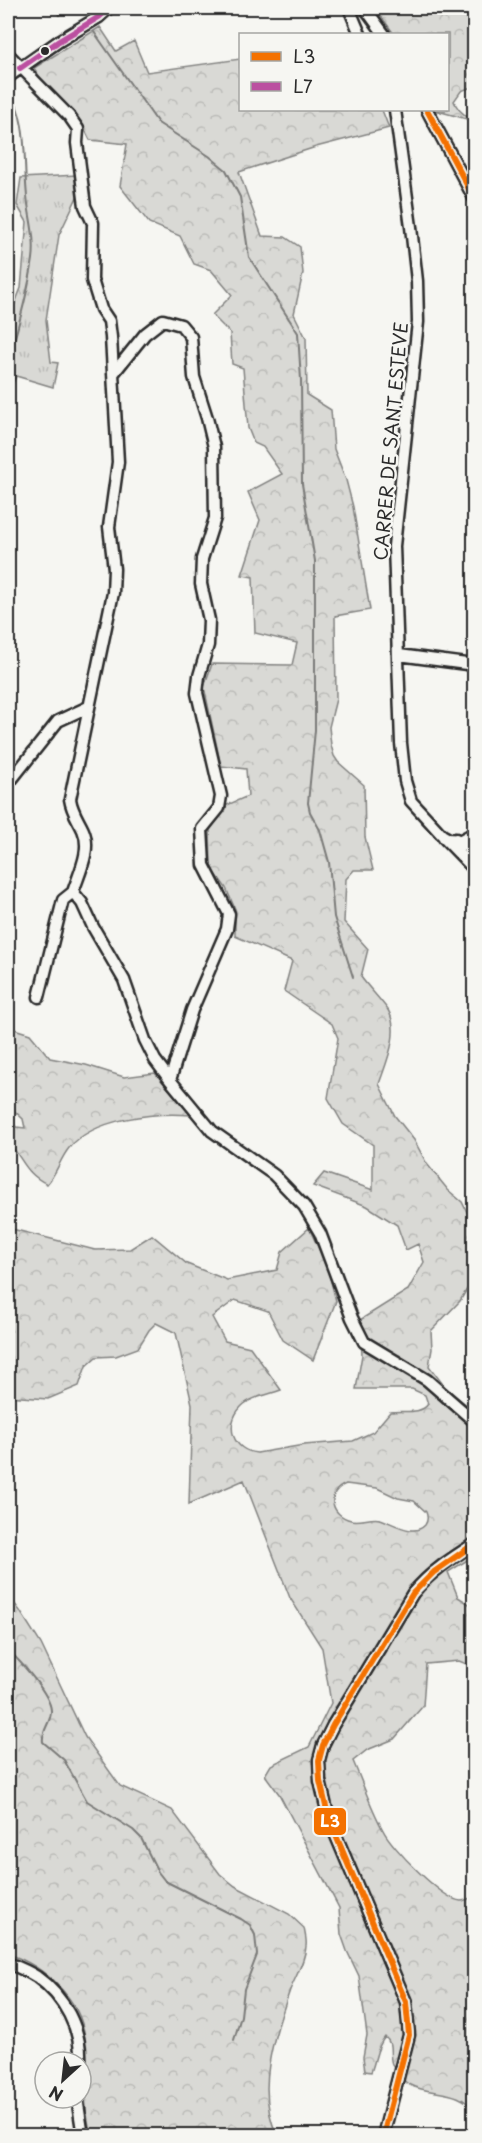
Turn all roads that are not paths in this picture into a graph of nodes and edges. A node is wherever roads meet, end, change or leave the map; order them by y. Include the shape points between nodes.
1 (108, 8) edge
2 (349, 8) edge
3 (365, 8) edge
4 (360, 33) edge
5 (383, 33) edge
6 (8, 54) edge
7 (20, 68) junction
8 (8, 77) edge
9 (395, 111) edge
10 (428, 111) edge
11 (474, 198) edge
12 (113, 374) junction
13 (399, 655) junction
14 (474, 665) edge
15 (88, 707) junction
16 (8, 785) edge
17 (474, 833) edge
18 (442, 835) junction
19 (456, 839) junction
20 (474, 852) edge
21 (462, 856) junction
22 (474, 862) edge
23 (474, 869) edge
24 (73, 892) junction
25 (39, 997) dead end
26 (170, 1080) junction
27 (474, 1421) edge
28 (474, 1544) edge
29 (8, 1964) edge
30 (79, 2050) edge
31 (79, 2110) edge
32 (83, 2136) edge
33 (383, 2136) edge

1 - 7 street
2 - 4 street
3 - 5 street
6 - 7 street
7 - 8 street
7 - 12 street via 78,129 85,206 93,223 92,280 109,321
9 - 13 street, CARRER DE SANT ESTEVE via 417,281 418,322 394,546
10 - 11 street
12 - 15 street via 117,462 109,526 113,593
12 - 26 street via 157,323 163,320 181,325 191,337 194,377 214,447 215,518 202,559 201,584 209,620 208,645 197,693 221,796 219,808 202,829 204,865 229,914 227,929 192,1010
13 - 14 street
13 - 18 street, CARRER DE SANT ESTEVE via 405,781 411,801
15 - 16 street via 58,721
15 - 24 street via 70,799 87,850
17 - 19 street
18 - 19 street
18 - 21 street, CARRER DE SANT ESTEVE
19 - 20 street
21 - 22 street, CARRER DE SANT ESTEVE
21 - 23 street, CARRER DE SANT ESTEVE
24 - 25 street via 63,900
24 - 26 street via 124,980 145,1040
26 - 27 street via 212,1131 274,1174 304,1206 320,1233 351,1318 364,1342 427,1380
28 - 33 street via 449,1560 413,1593 333,1725 319,1760 329,1819 406,2002 409,2035
29 - 30 street via 38,1978 59,2000 77,2030
31 - 32 street

